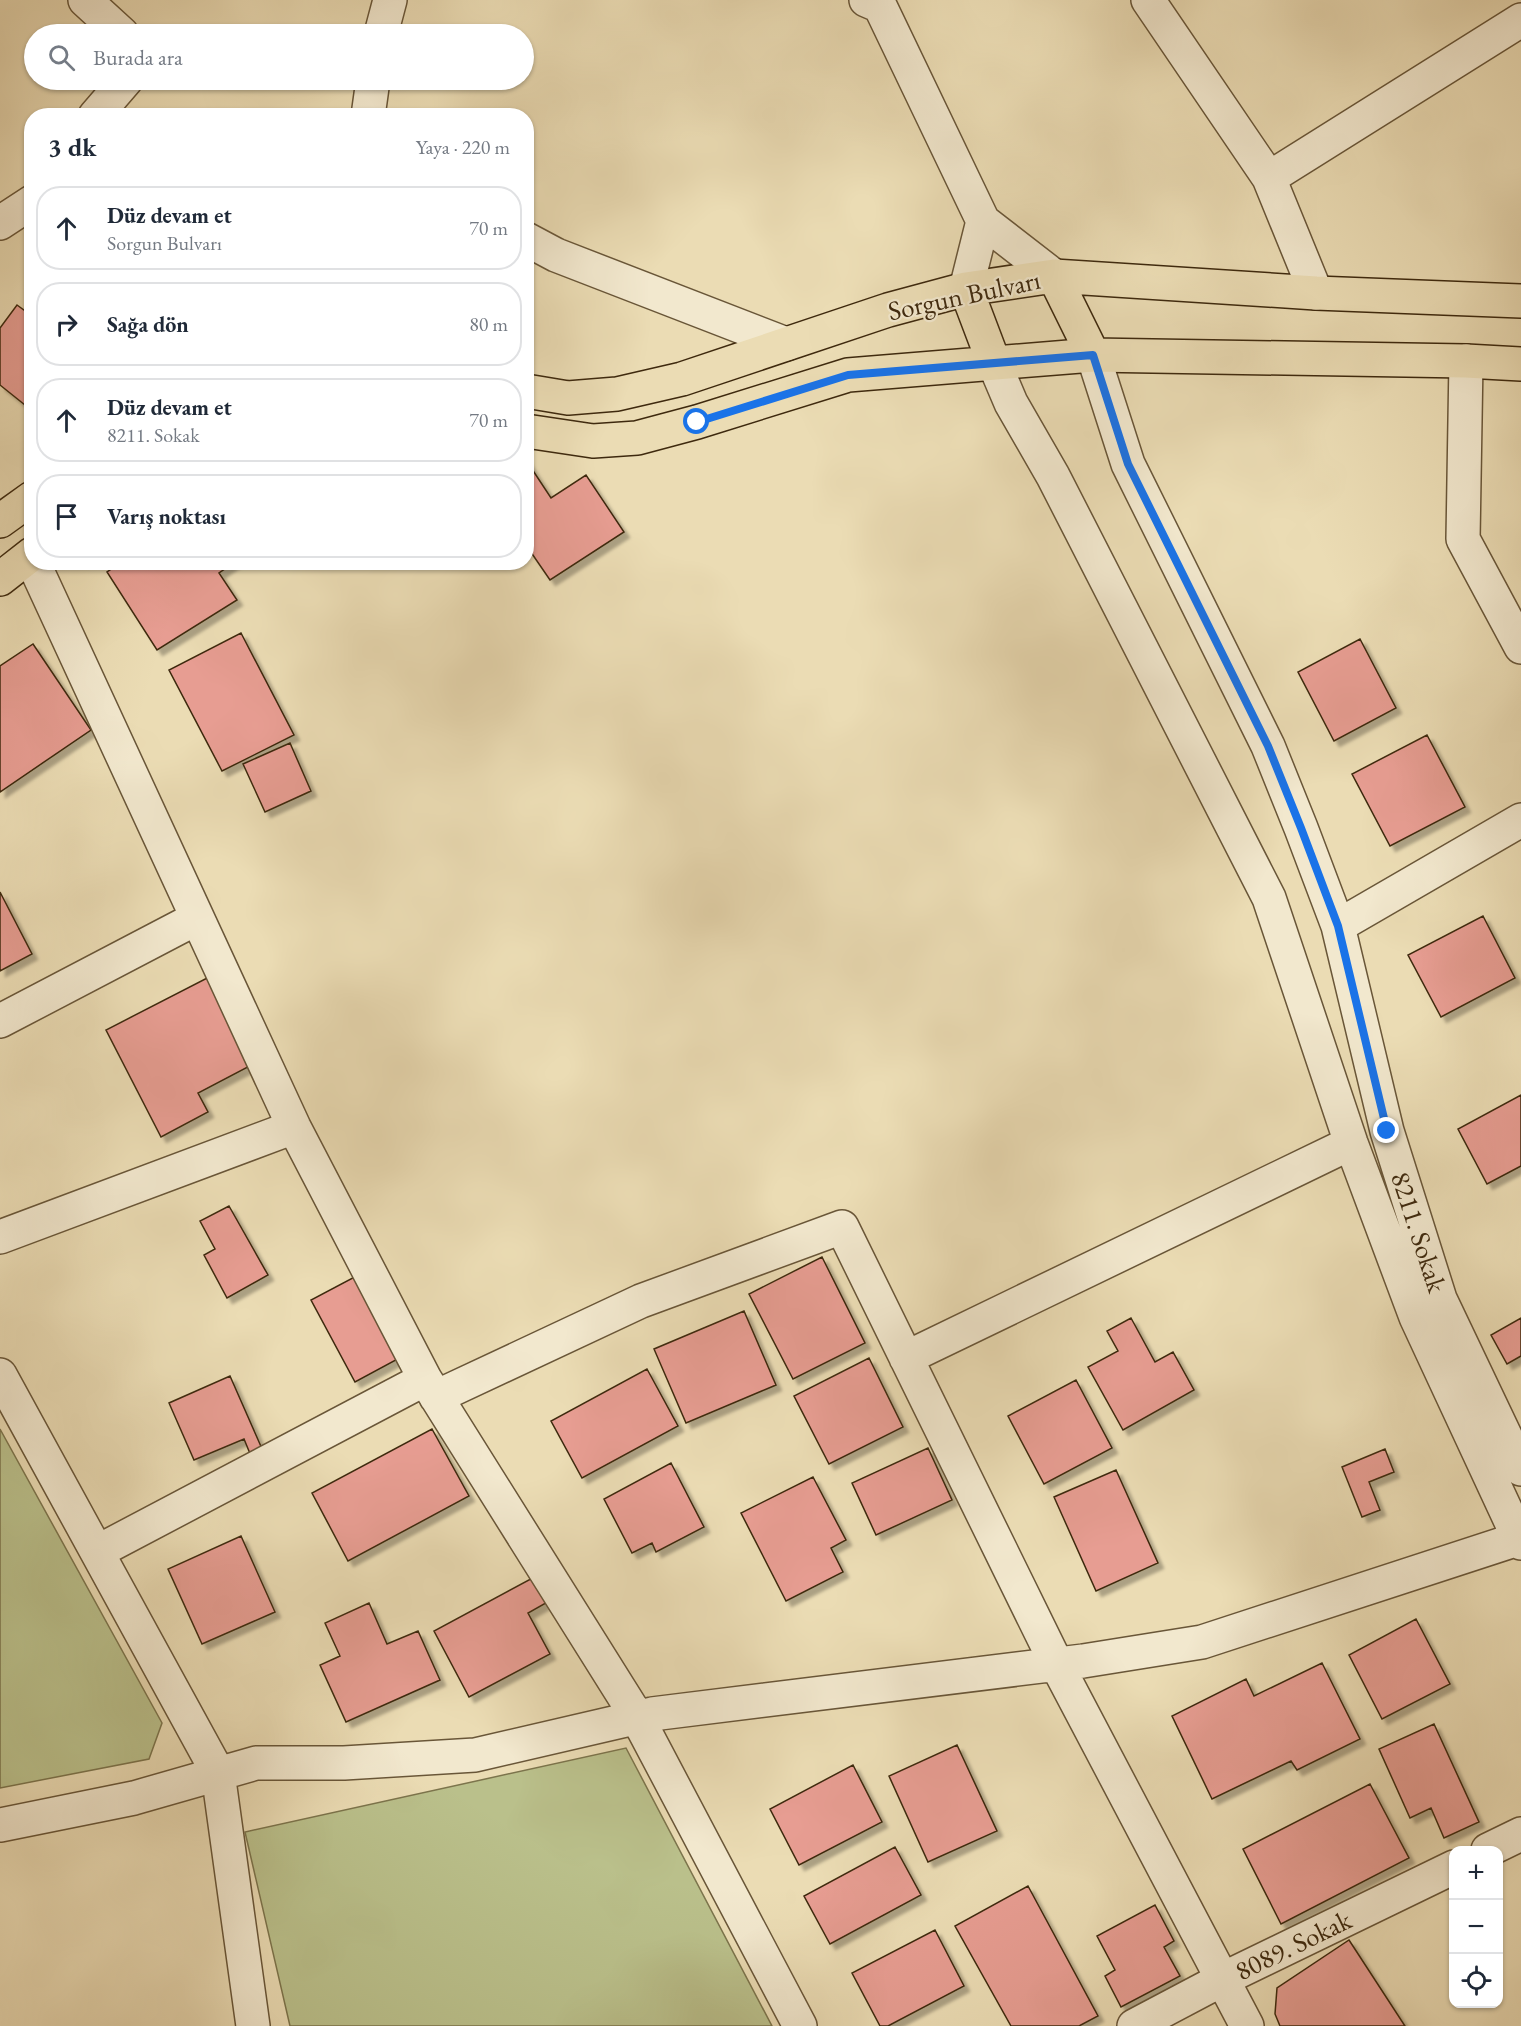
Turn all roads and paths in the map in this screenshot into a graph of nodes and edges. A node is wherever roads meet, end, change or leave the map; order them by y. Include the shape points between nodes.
1 (85, 0) edge
2 (390, 0) edge
3 (1148, 0) edge
4 (878, 2) edge
5 (1521, 20) edge
6 (111, 24) edge
7 (384, 24) edge
8 (117, 90) edge
9 (372, 90) edge
10 (102, 108) edge
11 (369, 108) edge
12 (1269, 178) junction
13 (24, 207) edge
14 (983, 221) junction
15 (0, 223) edge
16 (534, 243) edge
17 (1054, 276) junction
18 (966, 289) junction
19 (1316, 293) junction
20 (1521, 301) edge
21 (786, 344) junction
22 (1093, 355) junction
23 (1466, 361) junction
24 (994, 363) junction
25 (1521, 364) edge
26 (534, 392) edge
27 (534, 432) edge
28 (24, 504) edge
29 (0, 521) edge
30 (24, 563) edge
31 (37, 570) edge
32 (0, 579) edge
33 (1521, 647) edge
34 (1521, 820) edge
35 (197, 918) junction
36 (1338, 926) junction
37 (0, 1021) edge
38 (294, 1127) junction
39 (1352, 1143) junction
40 (0, 1237) edge
41 (906, 1358) junction
42 (0, 1376) edge
43 (430, 1388) junction
44 (1521, 1469) edge
45 (1520, 1540) edge
46 (97, 1552) junction
47 (1057, 1665) junction
48 (637, 1718) junction
49 (218, 1773) junction
50 (0, 1826) edge
51 (1521, 1834) edge
52 (1498, 1846) edge
53 (1449, 1869) edge
54 (1223, 1979) junction
55 (254, 2026) edge
56 (800, 2026) edge
57 (1134, 2026) edge
58 (1247, 2026) edge

1 - 6 street
2 - 7 street
3 - 12 street
4 - 14 street
5 - 12 street
8 - 10 street
9 - 11 street
12 - 19 street
13 - 15 street
14 - 17 street
14 - 18 street
16 - 21 street
17 - 18 main road, Sorgun Bulvarı
17 - 19 main road, Sorgun Bulvarı
17 - 22 main road
18 - 21 main road, Sorgun Bulvarı
18 - 24 main road
19 - 20 main road, Sorgun Bulvarı
21 - 26 main road, Sorgun Bulvarı via 682,379 617,394 568,398
22 - 23 main road
22 - 24 main road
22 - 36 street, 8211. Sokak via 1128,464 1268,746
23 - 25 main road
23 - 33 street via 1463,539
24 - 27 main road via 848,375 637,438 593,441
24 - 39 street via 1011,403 1053,476 1269,898
28 - 29 main road
30 - 32 main road
31 - 35 street
34 - 36 street
35 - 37 street
35 - 38 street
36 - 44 street, 8211. Sokak via 1387,1131 1440,1299
38 - 40 street
38 - 43 street
39 - 41 street
39 - 45 street via 1416,1317
41 - 43 street via 842,1227 641,1301
41 - 47 street
42 - 46 street
43 - 46 street
43 - 48 street
45 - 47 street via 1202,1642
46 - 49 street
47 - 48 street
47 - 54 street
48 - 49 street via 475,1755 344,1764 256,1762
48 - 56 street
49 - 50 street via 134,1798
49 - 55 street
51 - 52 street
53 - 54 street, 8089. Sokak
54 - 57 street, 8089. Sokak
54 - 58 street

